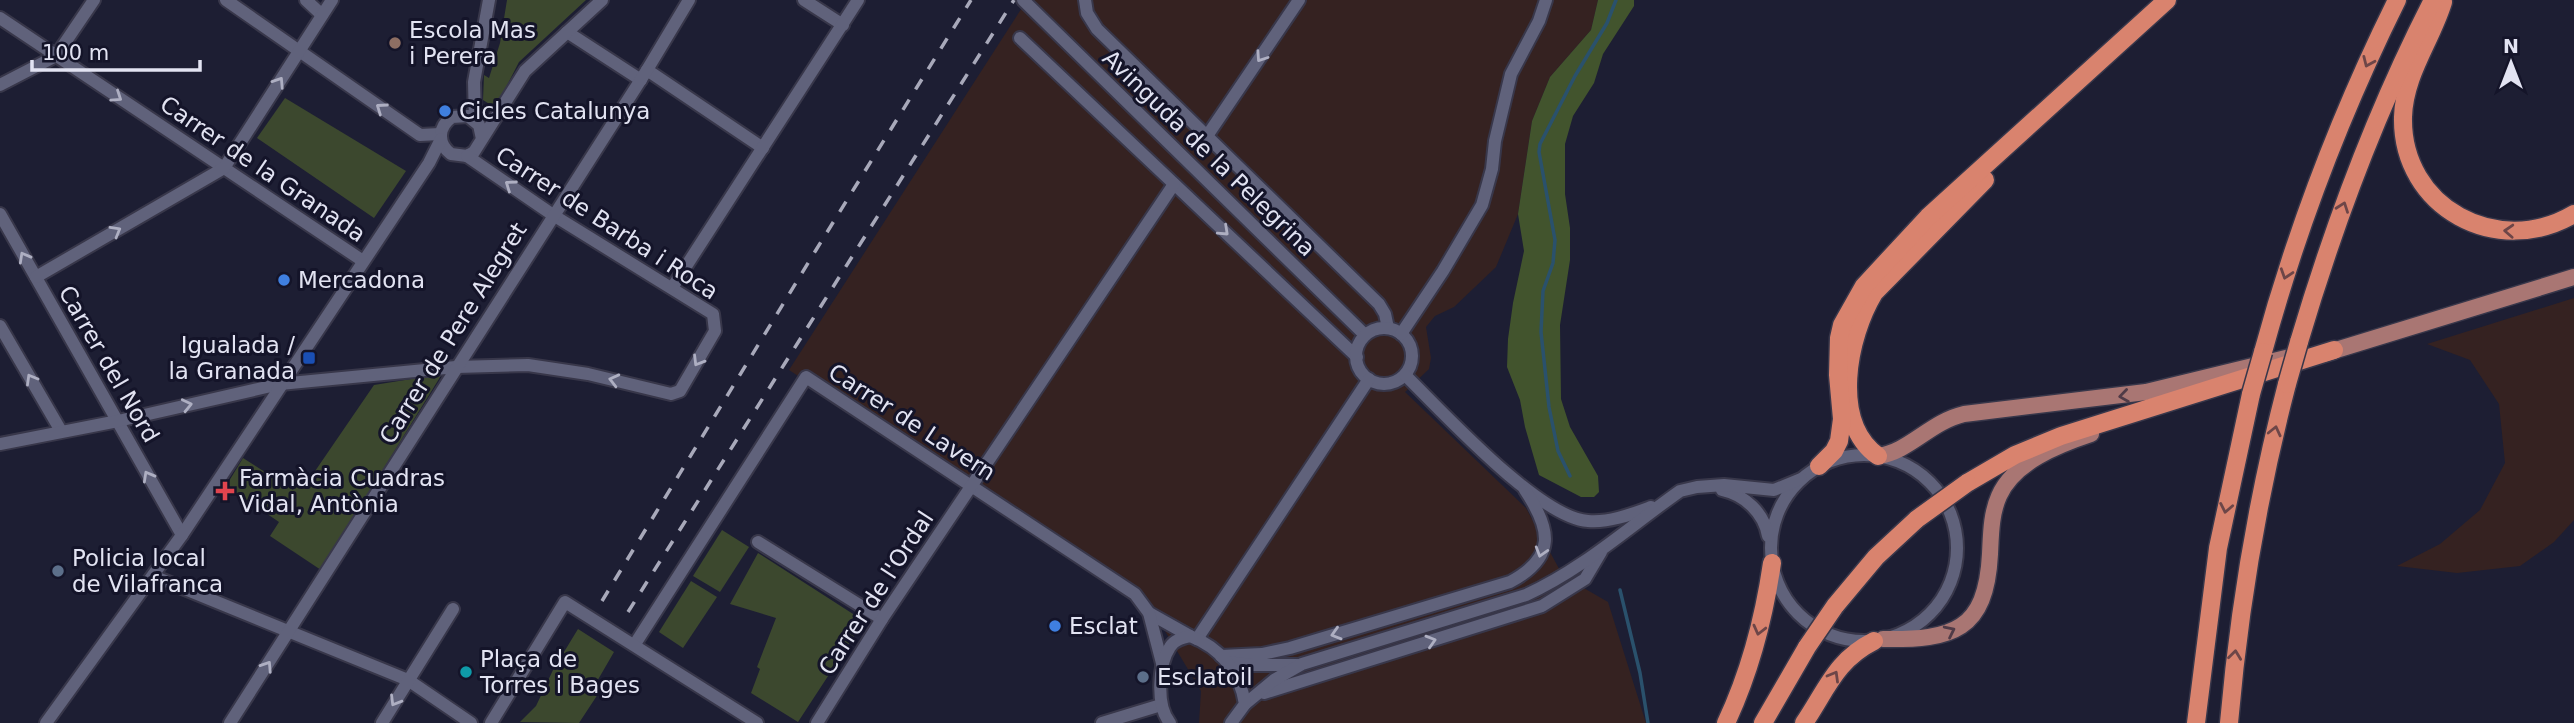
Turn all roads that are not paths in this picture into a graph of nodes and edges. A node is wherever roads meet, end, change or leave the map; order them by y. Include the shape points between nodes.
1 (94, 0) edge
2 (226, 0) edge
3 (306, 0) edge
4 (332, 0) edge
5 (489, 0) edge
6 (602, 0) edge
7 (689, 0) edge
8 (804, 0) edge
9 (858, 0) edge
10 (1023, 0) edge
11 (1299, 0) edge
12 (1546, 0) edge
13 (2167, 0) edge
14 (2181, 0) edge
15 (2397, 0) edge
16 (2433, 0) edge
17 (2443, 0) edge
18 (1086, 7) edge
19 (322, 15) junction
20 (0, 18) edge
21 (843, 25) junction
22 (567, 32) junction
23 (1020, 38) dead end
24 (300, 50) junction
25 (56, 56) junction
26 (644, 75) junction
27 (474, 82) junction
28 (0, 85) edge
29 (498, 113) junction
30 (459, 115) junction
31 (476, 121) junction
32 (1207, 136) junction
33 (441, 137) junction
34 (482, 139) junction
35 (763, 148) junction
36 (448, 152) junction
37 (467, 156) junction
38 (429, 163) junction
39 (224, 168) junction
40 (1174, 184) junction
41 (0, 214) edge
42 (2574, 214) edge
43 (553, 215) junction
44 (363, 261) junction
45 (36, 277) junction
46 (2574, 277) edge
47 (672, 288) junction
48 (0, 326) edge
49 (1388, 328) junction
50 (1401, 334) junction
51 (1365, 335) junction
52 (2334, 350) junction
53 (1357, 357) junction
54 (456, 368) junction
55 (1405, 375) junction
56 (1369, 379) junction
57 (281, 384) junction
58 (118, 421) junction
59 (61, 431) junction
60 (0, 444) edge
61 (1878, 456) junction
62 (1819, 466) junction
63 (1801, 479) junction
64 (1708, 486) junction
65 (971, 487) junction
66 (1525, 490) junction
67 (1662, 504) junction
68 (182, 535) junction
69 (758, 542) dead end
70 (1603, 549) junction
71 (1771, 557) junction
72 (153, 576) junction
73 (453, 609) dead end
74 (1149, 613) junction
75 (882, 619) junction
76 (289, 631) junction
77 (1193, 638) junction
78 (1879, 640) junction
79 (635, 644) junction
80 (1224, 659) junction
81 (1303, 664) junction
82 (1163, 667) junction
83 (408, 680) junction
84 (1247, 702) junction
85 (1161, 705) junction
86 (46, 723) edge
87 (230, 723) edge
88 (382, 723) edge
89 (471, 723) edge
90 (491, 723) edge
91 (758, 723) edge
92 (817, 723) edge
93 (1102, 723) edge
94 (1170, 723) edge
95 (1231, 723) edge
96 (1726, 723) edge
97 (1763, 723) edge
98 (1804, 723) edge
99 (2196, 723) edge
100 (2229, 723) edge

1 - 25 street
2 - 24 street
3 - 19 street
4 - 19 street
5 - 27 street
6 - 22 street
7 - 26 street, Carrer de Pere Alegret
8 - 21 street
9 - 21 street
10 - 51 street, Avinguda de la Pelegrina
11 -> 32 street
12 - 50 street via 1511,74 1482,205
13 - 62 highway via 1927,217 1864,286 1839,338 1839,441
14 - 61 highway via 2039,127 1874,293 1855,333 1849,386 1856,430
15 -> 99 highway, bridge via 2318,182 2263,352 2218,548
100 -> 16 highway, bridge via 2249,561 2287,384 2350,186
42 -> 17 highway via 2540,229 2490,229 2458,216 2420,179 2406,147 2405,99
18 - 32 street, Avinguda de la Pelegrina via 1097,29
19 - 24 street
20 - 25 street, Carrer de la Granada
21 - 35 street
22 - 26 street
22 - 29 street via 525,71
23 - 40 street, Avinguda de la Pelegrina
33 -> 24 street via 419,135
39 -> 24 street
25 - 28 street
25 -> 39 street, Carrer de la Granada
26 - 35 street
26 - 43 street, Carrer de Pere Alegret
27 - 30 street
27 - 31 street
29 - 31 street
29 - 34 street
30 - 31 street
30 - 33 street via 446,121
31 - 34 street
32 - 49 street, Avinguda de la Pelegrina via 1379,304
33 - 36 street
33 - 38 street
34 - 37 street
35 - 47 street
36 - 37 street
36 - 38 street
43 -> 37 street, Carrer de Barba i Roca
38 - 44 street
39 - 44 street, Carrer de la Granada
45 -> 39 street
40 -> 53 street, Avinguda de la Pelegrina
40 - 65 street, Carrer de l'Ordal
45 -> 41 street, Carrer del Nord
43 - 47 street, Carrer de Barba i Roca
43 - 54 street, Carrer de Pere Alegret
44 - 57 street
45 - 58 street, Carrer del Nord
46 - 52 main road
47 -> 54 street, Carrer de Barba i Roca via 713,314 715,331 680,391 671,394 528,365
59 -> 48 street
49 - 50 street
49 - 51 street
50 - 55 street via 1412,354
51 - 53 street
52 -> 61 main road via 2272,360 2146,392 1964,414
78 -> 52 main road via 1941,636 1975,612 1986,587 1998,497 2015,473 2034,460 2084,436 2272,377
52 - 97 highway, bridge via 2061,436 2015,455 1967,483 1917,519 1876,557 1807,647
53 - 56 street
54 - 57 street
54 - 76 street, Carrer de Pere Alegret
55 - 56 street via 1384,384
55 - 66 street
56 - 77 street
58 -> 57 street
57 - 68 street
58 - 59 street
68 -> 58 street, Carrer del Nord
59 - 60 street
61 - 62 street via 1850,456
61 - 78 street via 1908,466 1938,491 1949,508 1958,546 1953,575 1940,602 1911,629
62 - 63 street
63 - 64 street via 1774,490
63 - 71 street via 1786,496 1772,526
64 - 67 street via 1680,491
64 - 71 street via 1728,491 1758,512 1767,528
65 - 74 street, Carrer de Lavern via 1135,594
65 - 75 street, Carrer de l'Ordal
65 - 79 street, Carrer de Lavern via 806,377
66 - 67 street via 1557,511 1587,522
66 -> 80 street via 1541,515 1545,534 1538,563 1518,578 1290,648
67 - 70 street
68 - 72 street
69 - 75 street
70 - 81 street via 1526,595
84 -> 70 street via 1287,685 1542,606 1585,579
71 - 78 street via 1780,590 1801,617 1830,635
71 -> 96 highway via 1757,640
72 - 76 street
72 - 86 street
73 - 83 street
74 - 77 street, Carrer de Lavern
74 - 82 street, Carrer de Lavern
75 - 92 street, Carrer de l'Ordal
76 - 83 street
87 -> 76 street, Carrer de Pere Alegret
77 - 80 street, Carrer de Lavern
77 - 82 street via 1178,639
98 -> 78 highway via 1840,665 1857,649
79 - 90 street via 565,602
79 - 91 street
80 - 81 street via 1251,665
80 - 84 street via 1242,685
81 - 84 street
82 - 85 street
83 -> 88 street
83 - 89 street
84 - 95 street
85 - 93 street
85 - 94 street

